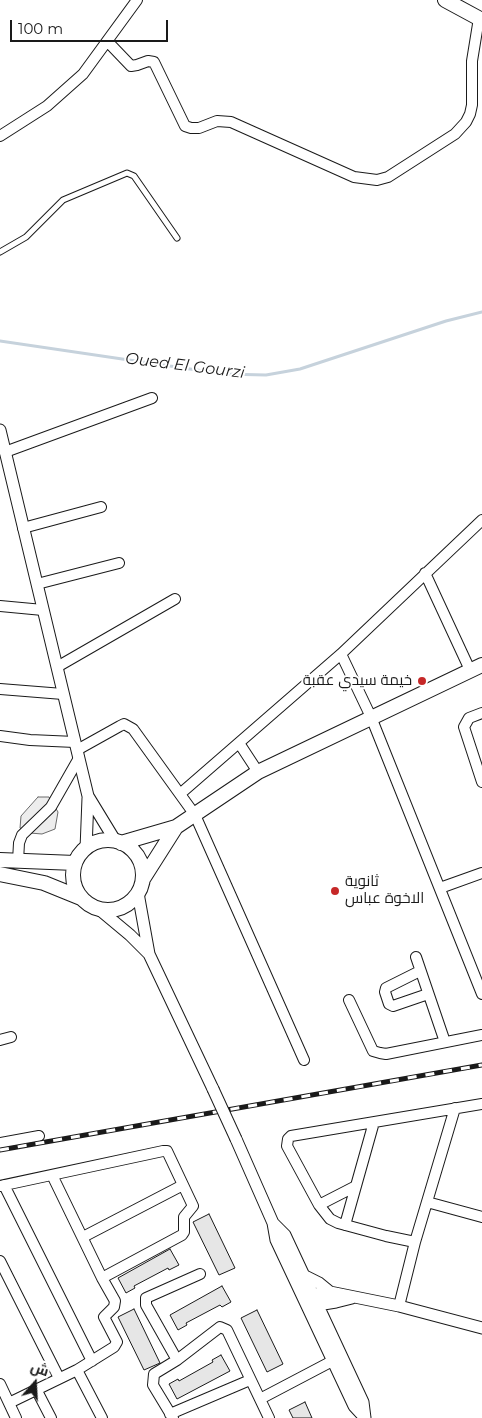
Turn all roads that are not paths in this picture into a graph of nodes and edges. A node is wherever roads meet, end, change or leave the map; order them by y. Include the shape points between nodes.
1 (136, 0) edge
2 (445, 0) edge
3 (481, 19) edge
4 (108, 41) junction
5 (0, 136) edge
6 (176, 238) dead end
7 (0, 252) edge
8 (152, 398) dead end
9 (0, 430) edge
10 (5, 452) junction
11 (101, 507) dead end
12 (482, 520) edge
13 (23, 528) junction
14 (119, 563) dead end
15 (425, 574) junction
16 (36, 584) junction
17 (174, 599) dead end
18 (0, 606) edge
19 (43, 610) junction
20 (341, 654) junction
21 (57, 668) junction
22 (476, 668) edge
23 (0, 689) edge
24 (63, 694) junction
25 (482, 713) edge
26 (371, 717) junction
27 (0, 736) edge
28 (239, 743) junction
29 (77, 750) junction
30 (258, 772) junction
31 (482, 782) edge
32 (180, 794) junction
33 (88, 796) junction
34 (195, 815) junction
35 (176, 828) junction
36 (118, 842) junction
37 (86, 849) junction
38 (0, 860) edge
39 (18, 861) junction
40 (76, 863) junction
41 (482, 873) edge
42 (0, 874) edge
43 (143, 879) junction
44 (440, 888) junction
45 (138, 893) junction
46 (81, 898) junction
47 (100, 910) junction
48 (149, 954) junction
49 (416, 957) dead end
50 (420, 971) junction
51 (428, 994) junction
52 (482, 994) edge
53 (350, 1000) dead end
54 (482, 1035) edge
55 (11, 1037) dead end
56 (0, 1040) edge
57 (445, 1042) junction
58 (304, 1060) dead end
59 (482, 1104) edge
60 (455, 1108) junction
61 (374, 1122) junction
62 (39, 1136) dead end
63 (0, 1143) edge
64 (52, 1175) junction
65 (2, 1185) edge
66 (183, 1185) junction
67 (356, 1186) junction
68 (427, 1202) junction
69 (319, 1205) junction
70 (482, 1217) edge
71 (273, 1223) junction
72 (345, 1225) junction
73 (83, 1237) junction
74 (415, 1242) junction
75 (0, 1262) edge
76 (200, 1274) dead end
77 (303, 1275) junction
78 (102, 1278) junction
79 (333, 1297) junction
80 (309, 1300) junction
81 (398, 1306) junction
82 (324, 1320) junction
83 (482, 1328) edge
84 (337, 1358) junction
85 (176, 1360) junction
86 (92, 1361) junction
87 (77, 1370) junction
88 (59, 1378) junction
89 (250, 1380) junction
90 (36, 1389) junction
91 (1, 1391) edge
92 (260, 1400) junction
93 (9, 1403) junction
94 (172, 1416) edge
95 (16, 1418) edge
96 (51, 1418) edge
97 (102, 1418) edge
98 (270, 1418) edge
99 (365, 1418) edge

1 - 4 street
2 - 3 main road
3 - 4 street via 472,61 472,105 466,122 455,134 377,180 354,177 231,122 217,121 199,128 185,126 154,62 131,66
4 - 5 street via 84,74 47,106
6 - 7 lane via 134,176 127,173 63,200 26,237
8 - 10 street
9 - 10 street
10 - 13 street
11 - 13 street
12 - 15 street
13 - 16 street
14 - 16 street
15 - 20 street
15 - 22 street
16 - 19 street
17 - 21 street
18 - 19 street
19 - 21 street
20 - 26 street
20 - 28 street
21 - 24 street
22 - 26 main road
23 - 24 street
24 - 29 street
25 - 31 street via 469,718 464,727
26 - 30 main road
26 - 44 street
27 - 29 street
28 - 30 street
28 - 32 street
29 - 32 street via 124,724 129,726
29 - 33 street
29 - 39 street via 51,807 22,835
30 - 34 main road
32 - 34 street
33 - 36 street
33 - 37 street
34 - 35 main road
34 - 58 street
35 - 36 main road
35 - 43 main road
36 - 37 main road via 95,843
36 - 43 main road via 129,848 140,861
37 - 40 main road
38 - 39 main road
39 - 40 main road
40 - 46 main road via 73,875
41 - 44 street
42 - 46 main road via 44,883
43 - 45 main road
44 - 52 street
45 - 47 main road via 122,907
45 - 48 street
46 - 47 main road
47 - 48 street
48 - 71 street, bridge
49 - 50 street
50 - 51 street
50 - 51 street via 386,988 389,1004 393,1006
51 - 57 street
53 - 57 street via 373,1051 386,1054
54 - 57 street
55 - 56 street
59 - 60 street
60 - 61 street
60 - 68 street
61 - 67 street
61 - 69 street via 288,1139 287,1146
62 - 63 street
64 - 65 street
64 - 66 street via 167,1151
64 - 73 street
65 - 86 street
66 - 73 street
66 - 78 street via 193,1206 184,1217 182,1235
67 - 69 street
67 - 72 street
68 - 70 street
68 - 74 street
69 - 72 street via 330,1219
71 - 77 street via 284,1236
71 - 80 street via 276,1240
72 - 74 street
73 - 78 street
74 - 81 street
75 - 88 street
76 - 85 street via 146,1298 146,1305
77 - 79 street via 319,1282
77 - 80 street
78 - 86 street via 116,1300 104,1317 117,1342
79 - 80 street
79 - 81 street via 354,1297
79 - 82 street
80 - 82 street
80 - 84 street
81 - 83 street
82 - 84 street
84 - 92 street
84 - 99 street via 365,1407
85 - 89 street via 220,1326 224,1327
85 - 94 street via 154,1374 153,1385
86 - 87 street
87 - 88 street
87 - 97 street
88 - 90 street
89 - 92 street
89 - 94 street
90 - 93 street
90 - 96 street
91 - 93 street
92 - 98 street
93 - 95 street

